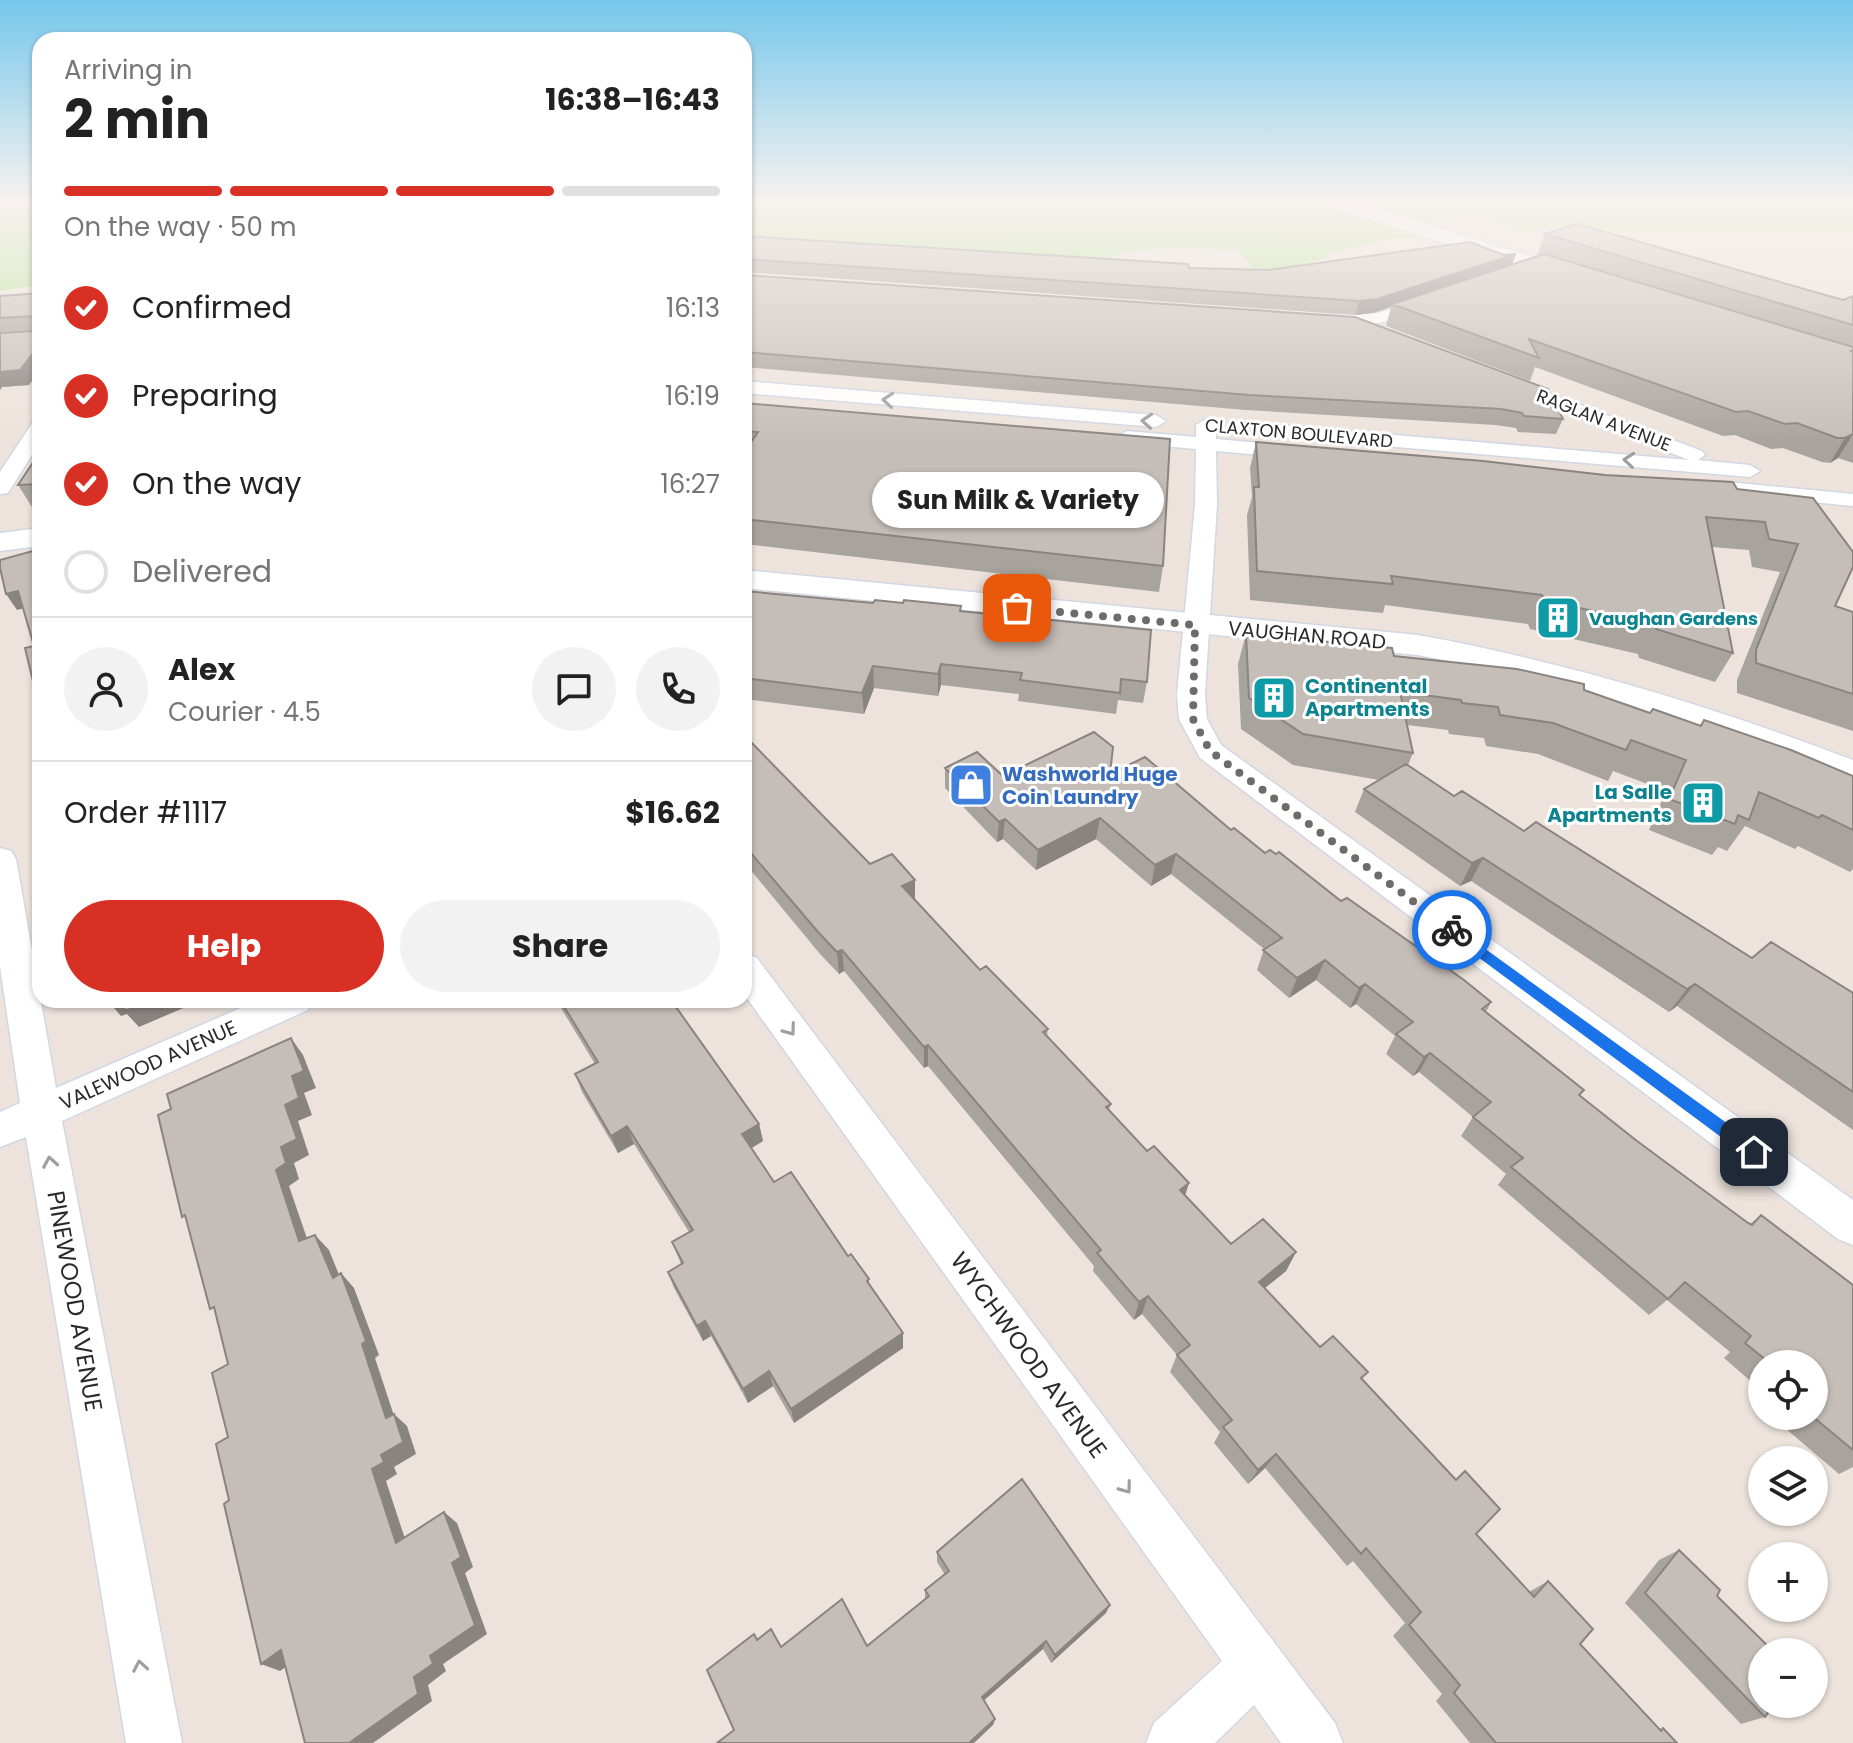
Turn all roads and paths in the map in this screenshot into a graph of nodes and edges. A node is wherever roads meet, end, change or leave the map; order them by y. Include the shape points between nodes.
1 (1580, 281) edge
2 (1597, 285) edge
3 (1438, 300) edge
4 (1303, 319) edge
5 (1355, 323) junction
6 (1388, 337) edge
7 (1492, 377) edge
8 (752, 388) edge
9 (752, 404) edge
10 (1206, 435) junction
11 (32, 438) edge
12 (1735, 470) junction
13 (1853, 479) edge
14 (0, 488) edge
15 (1803, 495) junction
16 (1853, 500) edge
17 (1853, 515) edge
18 (32, 538) edge
19 (0, 542) edge
20 (752, 580) edge
21 (1195, 625) junction
22 (1853, 773) edge
23 (0, 859) edge
24 (752, 978) edge
25 (277, 1008) edge
26 (41, 1112) junction
27 (0, 1130) edge
28 (1853, 1225) edge
29 (1257, 1665) junction
30 (154, 1743) edge
31 (1174, 1743) edge
32 (1315, 1743) edge

1 - 2 main road
3 - 5 street
4 - 5 street
5 - 6 street
7 - 12 street, RAGLAN AVENUE
10 -> 8 street, CLAXTON BOULEVARD
9 - 10 street, CLAXTON BOULEVARD
12 -> 10 street, CLAXTON BOULEVARD
10 - 15 street, CLAXTON BOULEVARD
10 - 21 street via 1206,505
11 - 14 street
12 - 13 street, CLAXTON BOULEVARD
12 - 15 street, RAGLAN AVENUE
15 - 16 street, CLAXTON BOULEVARD
15 - 17 street, RAGLAN AVENUE
18 - 19 street
20 - 21 street, VAUGHAN ROAD
21 - 22 street, VAUGHAN ROAD via 1418,645 1492,657 1599,686
21 - 28 street via 1193,719 1210,751
23 - 26 street, PINEWOOD AVENUE
24 -> 29 street, WYCHWOOD AVENUE
25 - 26 street, VALEWOOD AVENUE
26 - 27 street, VALEWOOD AVENUE
30 -> 26 street, PINEWOOD AVENUE
29 - 31 street
29 - 32 street, WYCHWOOD AVENUE

